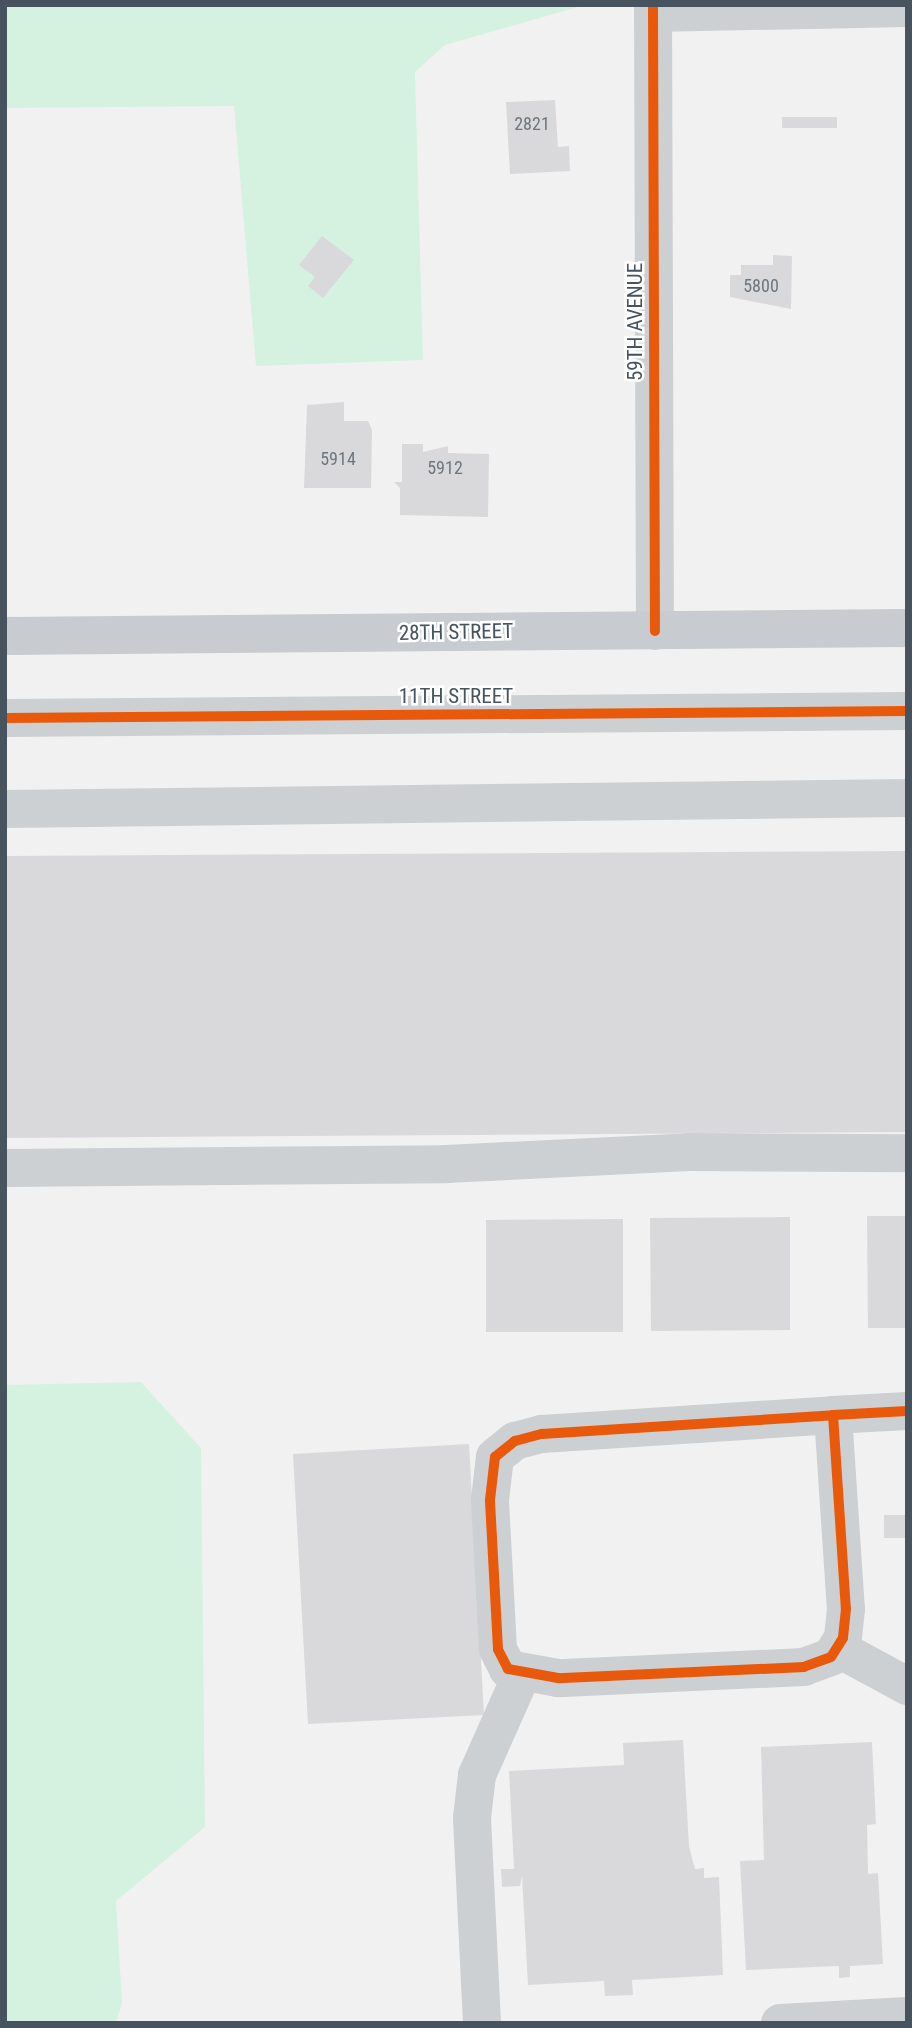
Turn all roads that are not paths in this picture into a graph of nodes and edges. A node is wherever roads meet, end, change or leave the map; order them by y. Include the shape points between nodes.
1 (907, 8) edge
2 (653, 9) edge
3 (907, 628) edge
4 (655, 631) junction
5 (5, 636) edge
6 (907, 711) edge
7 (5, 718) edge
8 (907, 798) edge
9 (5, 809) edge
10 (907, 1153) edge
11 (5, 1168) edge
12 (907, 1411) edge
13 (833, 1415) junction
14 (837, 1648) junction
15 (522, 1674) junction
16 (907, 1686) edge
17 (907, 2016) edge
18 (482, 2023) edge
19 (780, 2023) edge

1 - 2 street
2 - 4 street, 59TH AVENUE
3 - 4 main road, 28TH STREET
4 - 5 main road, 28TH STREET
6 - 7 street, 11TH STREET
8 - 9 street
10 - 11 street via 690,1152 446,1164
12 - 13 street
13 - 14 street via 846,1609
13 - 15 street via 542,1434 515,1441 495,1457 490,1500 498,1649 508,1669
14 - 15 street via 831,1657 804,1667 558,1678
14 - 16 street
15 - 18 street via 477,1775 472,1818
17 - 19 street

